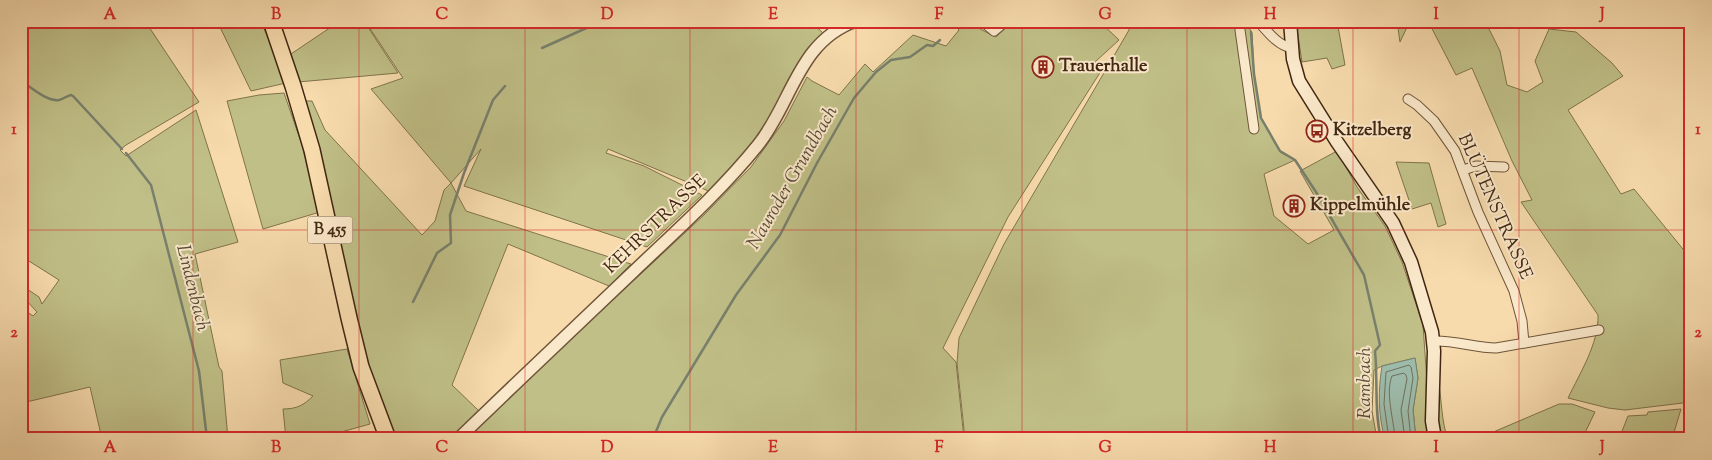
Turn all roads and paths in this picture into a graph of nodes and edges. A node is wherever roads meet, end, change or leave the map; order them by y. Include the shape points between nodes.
1 (271, 21) edge
2 (856, 21) edge
3 (890, 21) edge
4 (901, 21) edge
5 (982, 21) edge
6 (1006, 21) edge
7 (1240, 21) edge
8 (1258, 21) edge
9 (1290, 21) edge
10 (1292, 48) junction
11 (1408, 99) dead end
12 (1254, 129) dead end
13 (1504, 167) dead end
14 (1462, 170) junction
15 (1599, 330) dead end
16 (1434, 341) junction
17 (1524, 343) junction
18 (388, 439) edge
19 (458, 439) edge
20 (1436, 439) edge

1 - 18 main road, B 455 via 312,150 362,367
2 - 19 street, KEHRSTRASSE via 842,26 805,60 774,122 712,198
3 - 4 street
5 - 6 street via 994,31
7 - 12 street
8 - 10 street via 1285,47
9 - 10 main road
10 - 16 main road via 1299,81 1399,234
11 - 14 street, BLÜTENSTRASSE via 1426,112 1442,130
13 - 14 street via 1476,166
14 - 17 street, BLÜTENSTRASSE via 1514,291
15 - 17 street
16 - 17 street via 1486,348
16 - 20 main road via 1432,421

